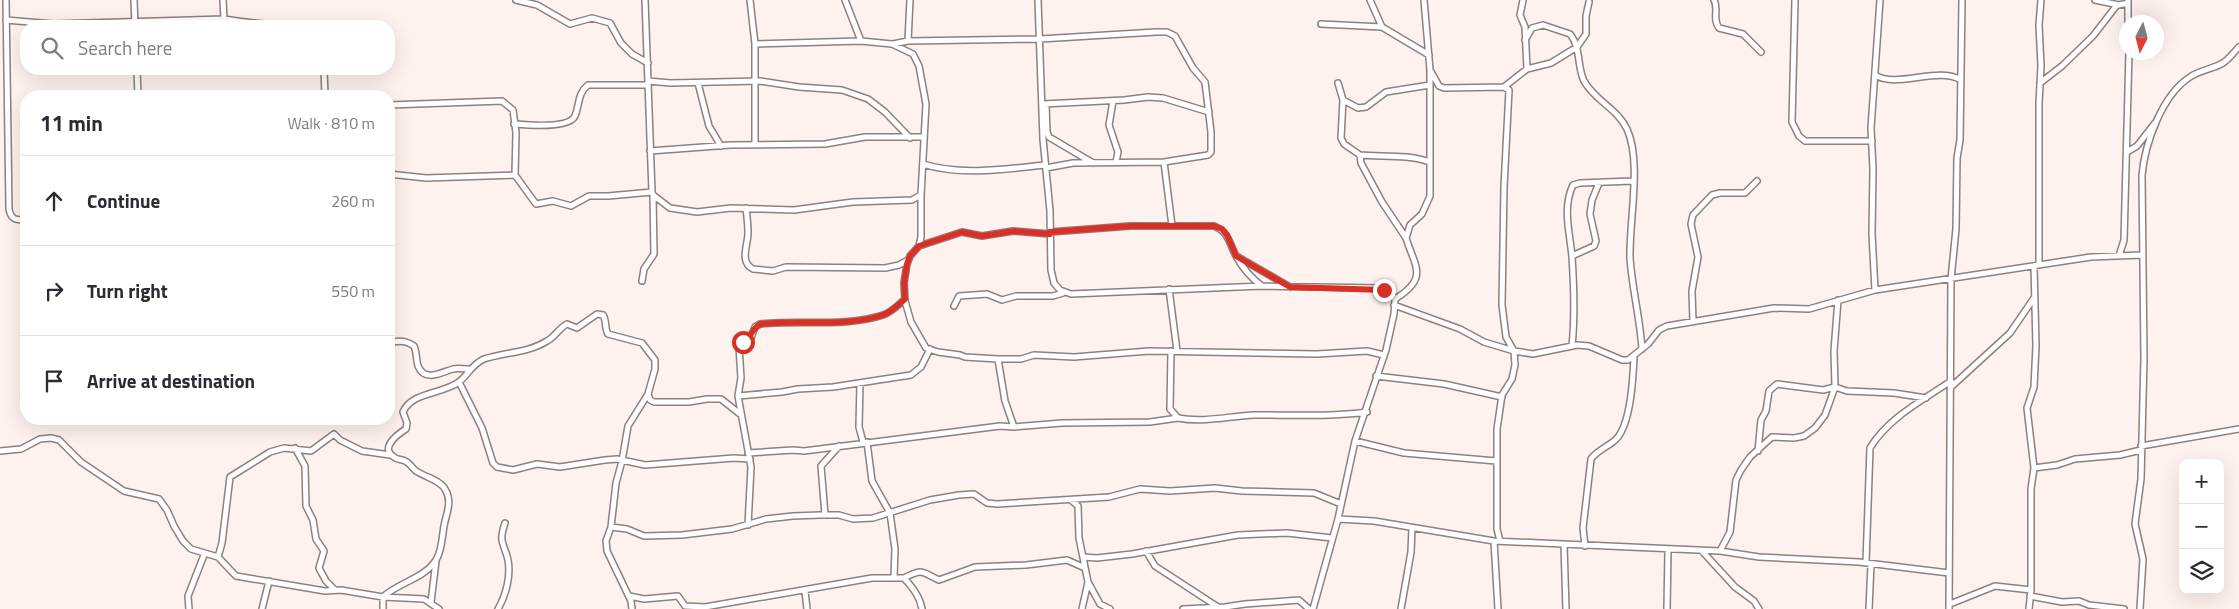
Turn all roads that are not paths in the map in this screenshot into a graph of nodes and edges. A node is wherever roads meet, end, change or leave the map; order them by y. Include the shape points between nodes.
1 (6, 0) edge
2 (134, 0) edge
3 (224, 0) edge
4 (516, 0) edge
5 (645, 0) edge
6 (750, 0) edge
7 (845, 0) edge
8 (910, 0) edge
9 (1038, 0) edge
10 (1370, 0) edge
11 (1424, 0) edge
12 (1523, 0) edge
13 (1714, 0) edge
14 (1795, 0) edge
15 (1880, 0) edge
16 (1962, 0) edge
17 (2041, 0) edge
18 (2095, 0) edge
19 (2128, 1) edge
20 (1588, 2) dead end
21 (2116, 5) junction
22 (2128, 15) edge
23 (224, 19) junction
24 (6, 20) junction
25 (135, 20) edge
26 (206, 20) edge
27 (230, 20) edge
28 (20, 21) edge
29 (1321, 24) dead end
30 (3, 27) edge
31 (1382, 27) junction
32 (1040, 39) junction
33 (1525, 40) junction
34 (861, 41) junction
35 (908, 41) junction
36 (755, 44) junction
37 (892, 44) junction
38 (1576, 47) junction
39 (2239, 47) edge
40 (1761, 52) dead end
41 (1429, 55) junction
42 (2129, 60) edge
43 (648, 63) junction
44 (1527, 69) junction
45 (1430, 70) junction
46 (137, 75) edge
47 (324, 75) edge
48 (1875, 75) junction
49 (1961, 80) junction
50 (755, 81) junction
51 (648, 83) junction
52 (698, 83) junction
53 (1338, 83) dead end
54 (2040, 83) junction
55 (1430, 85) junction
56 (1504, 87) junction
57 (138, 90) edge
58 (325, 90) edge
59 (1113, 100) junction
60 (1343, 100) junction
61 (1045, 104) junction
62 (395, 105) edge
63 (1208, 112) junction
64 (2157, 120) junction
65 (514, 124) junction
66 (924, 137) junction
67 (910, 138) junction
68 (1872, 141) junction
69 (754, 144) junction
70 (721, 146) junction
71 (650, 151) junction
72 (2127, 152) junction
73 (1360, 155) junction
74 (1116, 162) junction
75 (1164, 162) junction
76 (1430, 162) junction
77 (923, 164) junction
78 (1094, 164) junction
79 (1046, 167) junction
80 (515, 174) junction
81 (395, 175) edge
82 (1633, 181) junction
83 (1757, 181) dead end
84 (1599, 183) junction
85 (653, 193) junction
86 (920, 195) junction
87 (746, 208) junction
88 (20, 220) edge
89 (1172, 226) junction
90 (1050, 233) junction
91 (1406, 238) junction
92 (919, 246) junction
93 (2142, 255) junction
94 (1236, 256) junction
95 (1572, 256) junction
96 (2119, 256) junction
97 (909, 259) junction
98 (2036, 266) junction
99 (1951, 279) junction
100 (642, 282) dead end
101 (1262, 286) junction
102 (1290, 287) junction
103 (1169, 289) junction
104 (1875, 290) junction
105 (1064, 293) junction
106 (2034, 297) junction
107 (905, 299) junction
108 (1838, 300) junction
109 (1395, 302) junction
110 (954, 306) dead end
111 (1693, 322) junction
112 (395, 340) edge
113 (1572, 346) junction
114 (930, 349) junction
115 (1642, 349) junction
116 (1171, 351) junction
117 (1177, 351) junction
118 (1514, 351) junction
119 (1384, 355) junction
120 (1634, 357) junction
121 (998, 359) junction
122 (470, 369) junction
123 (1376, 376) junction
124 (459, 382) junction
125 (860, 383) junction
126 (1951, 384) junction
127 (1835, 387) junction
128 (648, 394) junction
129 (738, 396) junction
130 (1502, 397) junction
131 (1926, 398) junction
132 (1367, 412) junction
133 (740, 414) junction
134 (1178, 418) junction
135 (1014, 427) junction
136 (2239, 429) edge
137 (1356, 441) junction
138 (865, 442) junction
139 (839, 446) junction
140 (295, 448) junction
141 (2141, 448) junction
142 (0, 451) edge
143 (1758, 451) junction
144 (390, 455) junction
145 (749, 456) junction
146 (622, 461) junction
147 (1496, 461) junction
148 (2034, 468) junction
149 (1071, 500) junction
150 (1341, 504) junction
151 (890, 513) junction
152 (825, 515) junction
153 (1338, 519) junction
154 (505, 523) dead end
155 (748, 525) junction
156 (611, 527) junction
157 (1412, 528) junction
158 (1332, 538) junction
159 (1494, 541) junction
160 (1500, 541) junction
161 (1564, 545) junction
162 (1584, 546) junction
163 (1668, 550) junction
164 (1146, 551) junction
165 (1702, 551) junction
166 (1720, 551) junction
167 (204, 555) junction
168 (218, 557) junction
169 (1083, 557) junction
170 (436, 561) junction
171 (1868, 564) junction
172 (1084, 568) junction
173 (1949, 573) junction
174 (894, 577) junction
175 (904, 578) junction
176 (269, 581) junction
177 (1088, 582) junction
178 (335, 590) junction
179 (805, 591) junction
180 (2030, 593) junction
181 (629, 596) junction
182 (383, 597) junction
183 (431, 602) junction
184 (1949, 606) edge
185 (1218, 608) junction
186 (1225, 608) edge
187 (189, 609) edge
188 (262, 609) edge
189 (383, 609) edge
190 (439, 609) edge
191 (498, 609) edge
192 (632, 609) edge
193 (806, 609) edge
194 (922, 609) edge
195 (1082, 609) edge
196 (1110, 609) edge
197 (1183, 609) edge
198 (1311, 609) edge
199 (1401, 609) edge
200 (1498, 609) edge
201 (1566, 609) edge
202 (1667, 609) edge
203 (1759, 609) edge
204 (1869, 609) edge
205 (2029, 609) edge
206 (2124, 609) edge
207 (2140, 609) edge

1 - 24 street
2 - 25 street
3 - 23 street
4 - 43 street via 537,5 570,24 592,18 610,23 621,43
5 - 43 street
6 - 36 street
7 - 34 street
8 - 35 street
9 - 32 street
10 - 31 street
11 - 41 street
12 - 33 street via 1520,14
13 - 40 street via 1719,28 1743,34
14 - 68 street via 1792,122 1799,136 1805,140
15 - 48 street
16 - 49 street
17 - 54 street
18 - 21 street
19 - 21 street
19 - 22 street
20 - 38 street via 1586,34
21 - 54 street via 2093,36
23 - 26 street
23 - 27 street
24 - 28 street
24 - 30 street
29 - 31 street
30 - 88 street via 9,210 10,216
31 - 41 street
32 - 35 street
32 - 61 street
32 - 63 street via 1166,32 1175,36 1205,82
33 - 38 street via 1532,28 1543,26 1570,34
33 - 44 street
34 - 36 street
34 - 37 street
35 - 37 street
36 - 50 street
37 - 66 street via 913,54 919,66 926,104
38 - 44 street via 1551,63
38 - 82 street via 1583,79 1591,93 1613,109 1627,130
39 - 64 street via 2224,63 2191,76 2178,87
41 - 45 street
42 - 72 street
43 - 51 street
44 - 56 street
45 - 55 street
45 - 56 street via 1438,86 1444,88
46 - 57 street
47 - 58 street
48 - 49 street via 1909,79 1946,75
48 - 68 street
49 - 99 street via 1957,213
50 - 52 street
50 - 67 street via 831,88 868,99
50 - 69 street
51 - 52 street
51 - 65 street via 588,85 581,90 575,114 570,120 538,126
51 - 71 street
52 - 70 street via 708,126
53 - 60 street
54 - 98 street
55 - 60 street via 1386,92 1366,107 1358,108
55 - 76 street
56 - 118 street via 1509,90 1502,305 1506,337
59 - 61 street
59 - 63 street via 1163,98
59 - 74 street via 1109,125 1118,152
60 - 73 street via 1342,138 1344,144
61 - 78 street via 1049,137
61 - 79 street
62 - 65 street via 502,101 513,110
63 - 75 street via 1211,152
64 - 72 street
64 - 93 street via 2143,164
65 - 80 street
66 - 67 street
66 - 77 street
67 - 69 street via 865,137 825,144
68 - 104 street
69 - 70 street
70 - 71 street
71 - 85 street
72 - 96 street via 2124,240
73 - 76 street via 1390,154
73 - 91 street via 1382,202
74 - 75 street
74 - 78 street
75 - 89 street
76 - 91 street via 1430,196 1422,214 1410,225
77 - 79 street via 935,168 973,170
77 - 86 street
78 - 79 street
79 - 90 street
80 - 81 street via 426,178
80 - 85 street via 536,204 553,201 571,206 589,196
82 - 84 street
82 - 115 street via 1630,258
83 - 111 street via 1746,193 1712,195 1693,215 1691,224 1698,257 1692,291
84 - 95 street via 1590,214 1596,241 1594,246
84 - 95 street via 1573,185 1570,191 1567,220
85 - 87 street via 670,208 681,210
85 - 100 street via 654,254 644,269
86 - 87 street via 912,200 853,202 794,210
86 - 92 street
87 - 97 street via 746,262 753,269 885,268
89 - 90 street
89 - 94 street via 1214,226 1222,229
90 - 92 street via 1014,231 982,236 962,232
90 - 105 street via 1054,283
91 - 109 street via 1418,266 1416,277
92 - 97 street
93 - 96 street
93 - 141 street via 2144,358
94 - 101 street via 1251,278
94 - 102 street
95 - 113 street
96 - 98 street
97 - 107 street via 904,283
98 - 99 street
98 - 106 street
99 - 104 street
99 - 126 street
101 - 102 street
101 - 103 street
102 - 109 street via 1380,288 1389,292
103 - 105 street
103 - 117 street
104 - 108 street
105 - 110 street via 1002,300 987,294 972,294 959,296
106 - 126 street via 2010,333
106 - 148 street via 2034,387 2027,408
107 - 114 street via 918,337
107 - 129 street via 884,315 829,322 760,324 755,327 751,338 739,347 742,378
108 - 111 street via 1809,309 1774,308
108 - 127 street
109 - 118 street via 1484,342
109 - 119 street
111 - 115 street via 1659,330
112 - 122 street via 414,346 418,367 428,376
113 - 118 street via 1533,354
113 - 120 street via 1589,346 1622,360
114 - 121 street via 965,358
114 - 125 street via 921,367 911,375
115 - 120 street
116 - 117 street
116 - 121 street
116 - 134 street via 1170,409
117 - 119 street via 1317,354 1367,351
118 - 130 street via 1512,379
119 - 123 street
120 - 162 street via 1634,383 1624,428 1591,459
121 - 135 street via 1005,401
122 - 124 street
122 - 128 street via 483,360 548,341 567,324 577,328 597,314 603,315 608,334 642,344 650,351 655,369
123 - 130 street via 1444,384
123 - 132 street
124 - 144 street via 413,401 405,408 406,429 392,438
124 - 146 street via 482,428 496,468 513,470 537,464 553,467
125 - 129 street
125 - 138 street via 859,421
126 - 131 street
126 - 173 street
127 - 131 street via 1847,391
127 - 143 street via 1825,415 1815,428 1804,436 1772,437
127 - 143 street via 1823,390 1777,384 1769,390 1766,411 1761,420
128 - 133 street via 654,402 721,399
128 - 146 street via 628,426
129 - 133 street
130 - 147 street
131 - 171 street via 1890,423 1870,448
132 - 134 street via 1339,416
132 - 137 street
133 - 145 street
134 - 135 street
135 - 138 street
136 - 141 street
137 - 147 street via 1404,453
137 - 150 street
138 - 139 street
138 - 151 street via 872,481
139 - 145 street
139 - 152 street via 821,466
140 - 144 street via 311,451 334,434 362,451
140 - 168 street via 270,452 230,477
140 - 178 street via 305,466 306,506 314,520 316,539 324,551 319,568
141 - 148 street via 2120,455 2075,459
141 - 207 street via 2135,524 2143,559
142 - 167 street via 21,449 40,439 59,440 81,462 124,491 159,499 183,541
143 - 166 street via 1745,463 1736,480 1731,527
144 - 170 street via 406,461 414,470 446,490 448,515
145 - 146 street via 654,465
145 - 155 street
146 - 156 street
147 - 160 street
148 - 180 street via 2030,489
149 - 150 street via 1120,496 1140,489 1215,488 1314,493
149 - 151 street via 997,504 987,503 974,494 959,495
149 - 169 street via 1078,506
150 - 153 street
151 - 152 street via 853,519
151 - 174 street via 895,549
152 - 155 street via 766,519
153 - 157 street
153 - 158 street
154 - 191 street via 501,542 509,575
155 - 156 street via 706,532 644,536
156 - 181 street via 606,541 607,551
157 - 159 street
157 - 199 street
158 - 164 street via 1287,533 1238,535
158 - 198 street
159 - 160 street
159 - 200 street
160 - 161 street
161 - 162 street
161 - 201 street
162 - 163 street
163 - 165 street
163 - 202 street
164 - 169 street
164 - 185 street via 1155,566
165 - 166 street
165 - 203 street
166 - 171 street via 1759,557
167 - 168 street
167 - 187 street via 188,596
168 - 176 street via 236,576
169 - 172 street
170 - 182 street via 414,579
170 - 183 street
171 - 173 street
171 - 204 street
172 - 175 street via 1067,560 974,567 938,580 928,572
172 - 177 street
173 - 184 street
174 - 175 street
174 - 179 street
175 - 194 street via 913,588
176 - 178 street
176 - 188 street
177 - 195 street
177 - 196 street via 1100,604
178 - 182 street
179 - 181 street via 706,607 685,606 678,596 644,599
179 - 193 street
180 - 184 street via 1995,586
180 - 205 street
180 - 206 street via 2062,602 2079,601
181 - 192 street
182 - 183 street via 410,596
182 - 189 street
183 - 190 street
185 - 186 street
185 - 197 street
186 - 198 street via 1298,600

